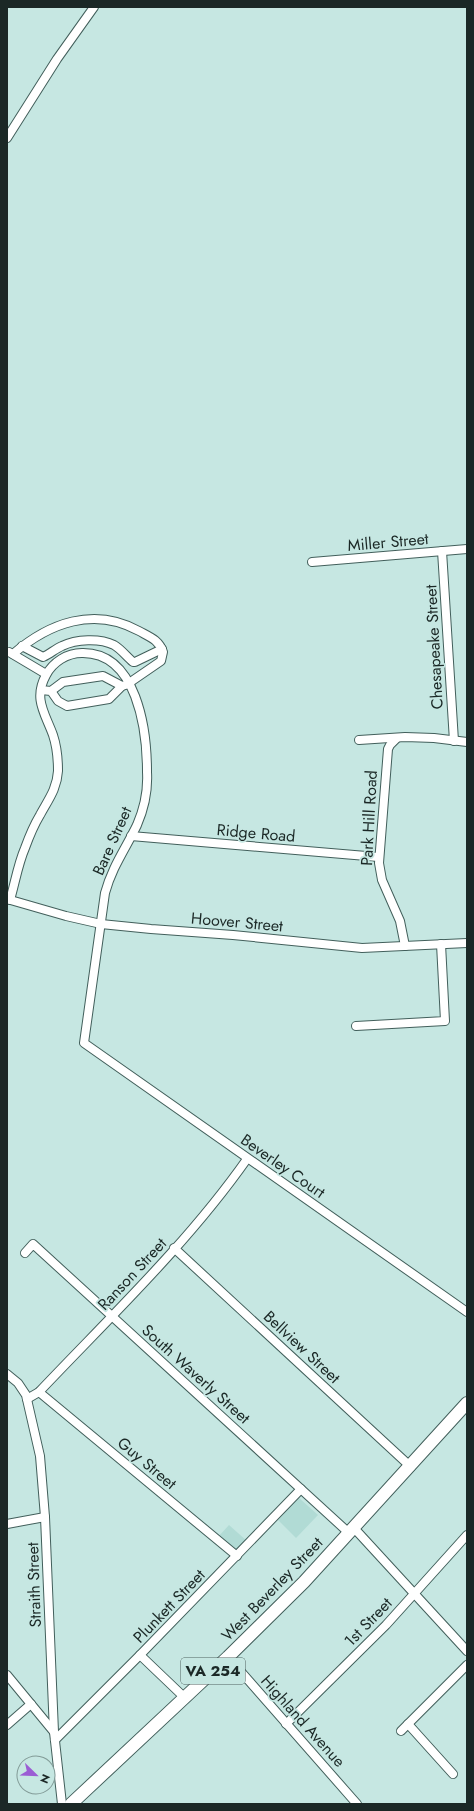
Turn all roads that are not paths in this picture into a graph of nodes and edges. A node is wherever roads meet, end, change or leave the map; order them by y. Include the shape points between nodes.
1 (94, 7) edge
2 (7, 138) edge
3 (467, 549) edge
4 (442, 551) junction
5 (312, 562) dead end
6 (22, 646) junction
7 (162, 649) junction
8 (46, 674) junction
9 (127, 684) junction
10 (41, 690) junction
11 (51, 691) junction
12 (396, 739) junction
13 (360, 740) dead end
14 (454, 741) junction
15 (467, 742) edge
16 (131, 836) junction
17 (378, 857) junction
18 (9, 900) edge
19 (101, 924) junction
20 (467, 943) edge
21 (442, 944) junction
22 (405, 946) junction
23 (356, 1026) dead end
24 (84, 1043) joint
25 (247, 1158) junction
26 (174, 1248) junction
27 (25, 1253) dead end
28 (467, 1312) edge
29 (112, 1316) junction
30 (7, 1374) edge
31 (39, 1392) junction
32 (27, 1399) junction
33 (467, 1403) edge
34 (411, 1466) junction
35 (301, 1489) junction
36 (46, 1517) junction
37 (8, 1523) edge
38 (351, 1531) junction
39 (467, 1535) edge
40 (237, 1556) junction
41 (414, 1594) junction
42 (467, 1651) edge
43 (140, 1655) junction
44 (228, 1657) junction
45 (467, 1665) edge
46 (7, 1674) edge
47 (185, 1698) junction
48 (31, 1704) junction
49 (286, 1724) junction
50 (408, 1724) junction
51 (7, 1725) edge
52 (401, 1731) dead end
53 (55, 1736) junction
54 (453, 1774) dead end
55 (62, 1804) edge
56 (71, 1804) edge
57 (357, 1804) edge

1 - 2 street via 57,59
3 - 4 street, Miller Street
4 - 5 street, Miller Street
4 - 14 street, Chesapeake Street
6 - 7 street via 43,657 72,643 97,641 113,644 133,662
6 - 7 street via 51,627 77,620 96,619 120,622 158,641
6 - 8 street via 11,653
7 - 9 street via 164,652 160,661
8 - 9 street, Bare Street via 54,664 67,656 92,653 112,662 123,673
8 - 10 street
9 - 11 street via 103,676 63,682
9 - 11 street via 109,699 67,706 58,701
9 - 16 street, Bare Street via 141,719 148,774 143,805
10 - 11 street
10 - 18 street via 41,708 56,745 57,782 24,849
12 - 13 street
12 - 14 street via 405,737
12 - 17 street, Park Hill Road via 388,749
14 - 15 street
16 - 17 street, Ridge Road
16 - 19 street, Bare Street via 116,861 108,883
17 - 22 street, Park Hill Road via 382,878 400,922
18 - 19 street, Hoover Street
19 - 22 street, Hoover Street via 355,948
19 - 24 street, Bare Street
20 - 21 street, Hoover Street
21 - 22 street, Hoover Street
21 - 23 street via 445,1021
24 - 25 street, Beverley Court
25 - 26 street, Ranson Street via 221,1195
25 - 28 street, Beverley Court
26 - 29 street, Ranson Street
26 - 34 street, Bellview Street
27 - 29 street, South Waverly Street via 33,1244
29 - 31 street, Ranson Street
29 - 35 street, South Waverly Street
30 - 32 street, Straith Street via 18,1383
31 - 32 street, Ranson Street
31 - 40 street, Guy Street
32 - 36 street, Straith Street via 40,1456
33 - 34 main road, West Beverley Street / VA 254
34 - 38 main road, West Beverley Street / VA 254
35 - 38 street, South Waverly Street
35 - 40 street, Plunkett Street
36 - 37 street
36 - 53 street, Straith Street
38 - 41 street, South Waverly Street
38 - 44 main road, West Beverley Street / VA 254
39 - 41 street, 1st Street
40 - 43 street, Plunkett Street
41 - 42 street, South Waverly Street
41 - 49 street, 1st Street
43 - 47 street
43 - 53 street, Plunkett Street
44 - 47 main road, West Beverley Street / VA 254
44 - 49 street, Highland Avenue
45 - 50 street
46 - 48 street
47 - 56 main road, West Beverley Street / VA 254
48 - 51 street
48 - 53 street
49 - 57 street, Highland Avenue
50 - 52 street
50 - 54 street
53 - 55 street, Straith Street

